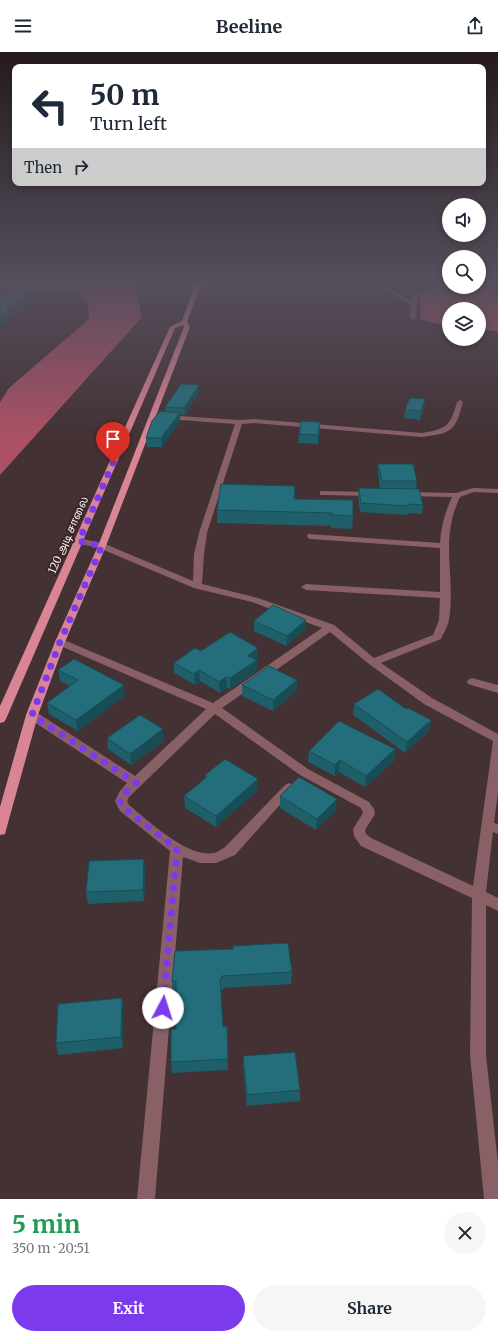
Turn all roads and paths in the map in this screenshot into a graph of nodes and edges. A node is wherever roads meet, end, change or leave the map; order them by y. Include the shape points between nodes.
1 (171, 333) edge
2 (185, 333) edge
3 (460, 402) dead end
4 (153, 416) junction
5 (239, 422) junction
6 (498, 491) edge
7 (323, 492) dead end
8 (378, 494) edge
9 (402, 494) edge
10 (457, 495) junction
11 (311, 536) dead end
12 (79, 541) junction
13 (102, 546) junction
14 (445, 546) junction
15 (198, 586) junction
16 (306, 587) dead end
17 (444, 595) junction
18 (330, 626) junction
19 (60, 642) junction
20 (373, 662) junction
21 (472, 682) dead end
22 (498, 689) edge
23 (214, 708) junction
24 (32, 715) junction
25 (0, 719) edge
26 (498, 739) edge
27 (498, 742) edge
28 (304, 772) junction
29 (136, 783) junction
30 (492, 827) edge
31 (0, 830) edge
32 (177, 849) junction
33 (479, 895) junction
34 (498, 905) edge
35 (146, 1199) edge
36 (493, 1199) edge

1 - 12 main road, 120 அடி சாலை
2 - 4 main road, 120 அடி சாலை
3 - 5 street via 454,425 443,432 422,435
4 - 5 street
4 - 13 main road, 120 அடி சாலை
5 - 15 street via 203,533 199,554
6 - 10 street via 473,490
7 - 8 street
9 - 10 street
10 - 14 street via 450,506
11 - 14 street
12 - 13 street
12 - 25 main road, 120 அடி சாலை
13 - 15 street
13 - 19 main road, 120 அடி சாலை
14 - 17 street
15 - 18 street via 255,600
16 - 17 street
17 - 20 street via 444,621 437,637
18 - 20 street
18 - 23 street
19 - 23 street
19 - 24 main road, 120 அடி சாலை
20 - 26 street via 428,701
21 - 22 street
23 - 28 street
23 - 29 street
24 - 29 street
24 - 31 main road, 120 அடி சாலை
27 - 30 street
28 - 32 street via 230,851 216,858 200,858
28 - 33 street via 365,805 369,814 359,829 360,836 366,842
29 - 32 street via 120,801 124,808
30 - 33 street
32 - 35 street
33 - 34 street
33 - 36 street via 478,1055

